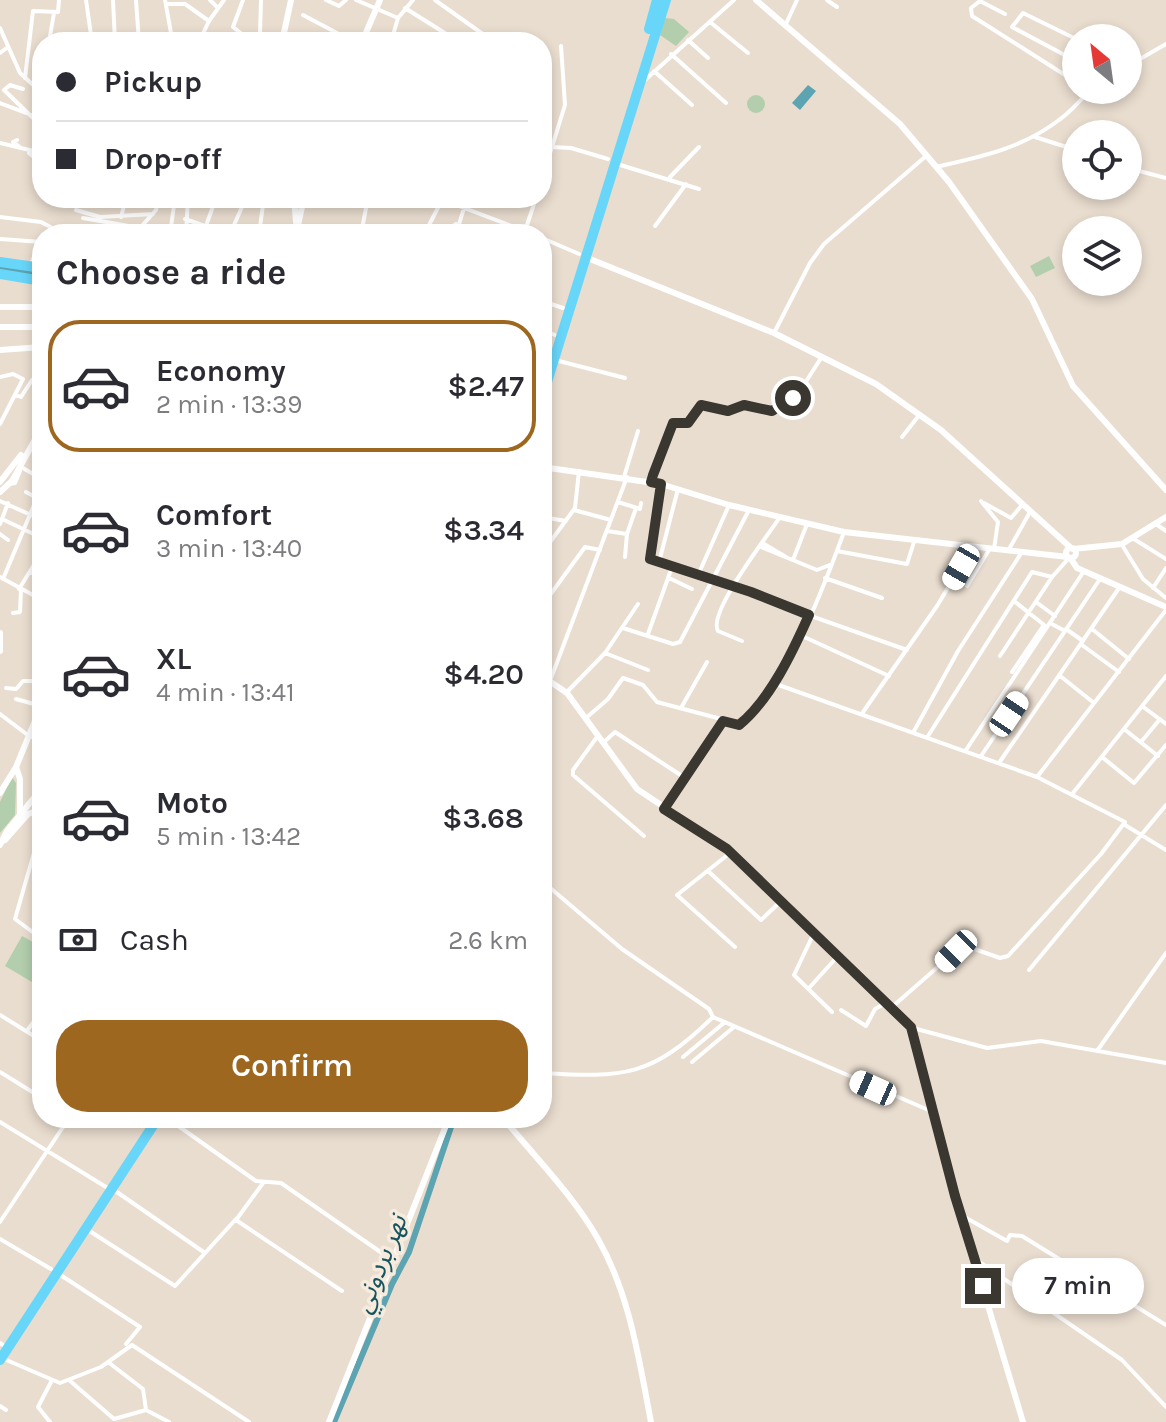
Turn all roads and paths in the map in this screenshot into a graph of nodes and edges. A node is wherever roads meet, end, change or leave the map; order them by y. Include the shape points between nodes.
1 (59, 0) edge
2 (86, 0) edge
3 (113, 0) edge
4 (136, 0) edge
5 (210, 0) edge
6 (224, 0) edge
7 (243, 0) edge
8 (261, 0) edge
9 (291, 0) edge
10 (326, 0) edge
11 (346, 0) edge
12 (356, 0) edge
13 (380, 0) edge
14 (413, 0) edge
15 (435, 0) edge
16 (657, 0) edge
17 (666, 0) edge
18 (734, 0) edge
19 (756, 0) edge
20 (797, 0) edge
21 (827, 0) edge
22 (166, 2) edge
23 (837, 7) dead end
24 (218, 8) junction
25 (405, 8) junction
26 (376, 11) junction
27 (54, 12) junction
28 (1005, 14) dead end
29 (303, 15) dead end
30 (398, 18) junction
31 (209, 21) junction
32 (709, 22) junction
33 (785, 26) junction
34 (0, 28) edge
35 (51, 32) edge
36 (91, 32) edge
37 (115, 32) edge
38 (138, 32) edge
39 (171, 32) edge
40 (204, 32) edge
41 (240, 32) edge
42 (260, 32) edge
43 (284, 32) edge
44 (335, 32) edge
45 (367, 32) edge
46 (395, 32) edge
47 (443, 32) edge
48 (480, 32) edge
49 (1062, 32) edge
50 (688, 40) junction
51 (1166, 44) edge
52 (561, 46) dead end
53 (8, 47) junction
54 (0, 53) edge
55 (748, 53) dead end
56 (671, 54) junction
57 (1062, 54) edge
58 (708, 58) dead end
59 (1142, 58) edge
60 (654, 71) junction
61 (1062, 73) edge
62 (25, 78) junction
63 (32, 85) edge
64 (637, 87) junction
65 (23, 89) dead end
66 (0, 103) edge
67 (726, 103) dead end
68 (1076, 104) edge
69 (692, 105) dead end
70 (32, 117) edge
71 (32, 118) edge
72 (1035, 137) junction
73 (17, 140) dead end
74 (0, 143) edge
75 (1062, 146) edge
76 (552, 147) joint
77 (699, 147) dead end
78 (25, 150) junction
79 (32, 151) edge
80 (32, 156) edge
81 (926, 156) junction
82 (611, 161) junction
83 (936, 167) junction
84 (1142, 172) edge
85 (670, 177) junction
86 (1166, 178) edge
87 (686, 184) junction
88 (699, 189) dead end
89 (123, 208) edge
90 (155, 208) edge
91 (187, 208) edge
92 (464, 208) joint
93 (76, 210) dead end
94 (153, 214) junction
95 (0, 217) edge
96 (121, 217) junction
97 (83, 218) dead end
98 (185, 219) junction
99 (45, 224) edge
100 (117, 224) edge
101 (144, 224) edge
102 (185, 224) edge
103 (199, 224) edge
104 (456, 224) edge
105 (506, 224) edge
106 (655, 226) dead end
107 (0, 239) edge
108 (32, 241) edge
109 (552, 242) edge
110 (582, 255) junction
111 (0, 262) edge
112 (32, 264) edge
113 (0, 274) edge
114 (32, 279) edge
115 (552, 304) edge
116 (0, 307) edge
117 (32, 307) edge
118 (563, 308) junction
119 (0, 327) edge
120 (32, 327) edge
121 (774, 333) junction
122 (552, 334) edge
123 (555, 335) junction
124 (552, 344) edge
125 (552, 344) edge
126 (32, 348) edge
127 (0, 350) edge
128 (822, 356) junction
129 (552, 360) edge
130 (0, 377) edge
131 (625, 378) dead end
132 (32, 380) dead end
133 (16, 395) junction
134 (920, 414) junction
135 (0, 424) edge
136 (638, 431) dead end
137 (902, 437) dead end
138 (32, 439) edge
139 (32, 442) edge
140 (25, 454) junction
141 (21, 468) junction
142 (552, 468) edge
143 (579, 470) junction
144 (32, 474) edge
145 (626, 477) junction
146 (0, 482) edge
147 (651, 482) junction
148 (9, 484) junction
149 (661, 484) junction
150 (678, 489) junction
151 (1166, 490) edge
152 (0, 492) edge
153 (26, 492) dead end
154 (32, 495) edge
155 (0, 501) edge
156 (618, 502) junction
157 (8, 503) junction
158 (641, 503) dead end
159 (729, 505) junction
160 (1022, 505) junction
161 (636, 508) junction
162 (574, 510) junction
163 (749, 510) junction
164 (1030, 512) junction
165 (31, 514) joint
166 (780, 517) junction
167 (1166, 517) edge
168 (552, 519) edge
169 (611, 520) junction
170 (566, 521) junction
171 (1, 522) edge
172 (807, 524) junction
173 (1156, 524) junction
174 (25, 530) junction
175 (607, 531) junction
176 (1166, 531) edge
177 (844, 532) junction
178 (32, 533) edge
179 (0, 534) edge
180 (627, 534) junction
181 (552, 539) edge
182 (1134, 539) junction
183 (8, 540) dead end
184 (914, 542) junction
185 (1122, 544) junction
186 (762, 545) junction
187 (972, 548) junction
188 (601, 550) junction
189 (992, 550) junction
190 (837, 551) junction
191 (1008, 551) junction
192 (1022, 552) junction
193 (1071, 553) junction
194 (625, 557) dead end
195 (1166, 559) edge
196 (793, 560) junction
197 (659, 562) junction
198 (832, 564) junction
199 (672, 567) junction
200 (1166, 568) edge
201 (32, 569) edge
202 (1083, 570) junction
203 (30, 572) joint
204 (699, 574) junction
205 (1052, 577) junction
206 (1, 578) edge
207 (669, 578) junction
208 (825, 578) junction
209 (714, 579) junction
210 (1100, 579) junction
211 (732, 586) junction
212 (967, 586) dead end
213 (1119, 588) junction
214 (1153, 588) junction
215 (20, 589) junction
216 (692, 589) dead end
217 (552, 592) edge
218 (32, 595) edge
219 (882, 598) dead end
220 (1166, 598) edge
221 (1014, 601) junction
222 (1036, 602) junction
223 (638, 604) dead end
224 (1166, 609) edge
225 (13, 613) dead end
226 (1028, 613) junction
227 (809, 615) junction
228 (1055, 616) junction
229 (1047, 625) junction
230 (623, 628) junction
231 (1092, 629) junction
232 (1066, 630) junction
233 (0, 633) edge
234 (648, 634) junction
235 (800, 635) junction
236 (742, 641) dead end
237 (1082, 643) junction
238 (907, 650) junction
239 (0, 651) edge
240 (605, 653) junction
241 (1000, 656) dead end
242 (1129, 659) junction
243 (707, 662) dead end
244 (648, 670) dead end
245 (1012, 672) dead end
246 (1119, 672) junction
247 (1059, 675) junction
248 (552, 676) edge
249 (889, 676) junction
250 (1166, 676) edge
251 (32, 681) edge
252 (552, 682) edge
253 (773, 683) junction
254 (6, 688) dead end
255 (566, 693) junction
256 (16, 699) dead end
257 (32, 703) edge
258 (1094, 703) junction
259 (1142, 706) junction
260 (681, 708) junction
261 (863, 712) junction
262 (0, 714) edge
263 (1160, 719) junction
264 (585, 720) junction
265 (723, 721) junction
266 (1166, 724) edge
267 (32, 729) edge
268 (1124, 729) junction
269 (914, 731) junction
270 (29, 736) junction
271 (928, 736) junction
272 (32, 737) edge
273 (597, 737) junction
274 (1141, 742) junction
275 (602, 744) junction
276 (1166, 747) edge
277 (966, 750) junction
278 (981, 756) junction
279 (1158, 756) junction
280 (1102, 757) junction
281 (999, 763) junction
282 (16, 767) junction
283 (1037, 777) junction
284 (686, 778) junction
285 (0, 793) edge
286 (1073, 793) junction
287 (32, 800) edge
288 (1166, 805) edge
289 (664, 809) junction
290 (32, 813) edge
291 (20, 814) junction
292 (1125, 825) junction
293 (644, 836) dead end
294 (1142, 836) junction
295 (0, 846) edge
296 (1166, 850) edge
297 (730, 853) junction
298 (32, 860) edge
299 (708, 871) junction
300 (552, 890) edge
301 (780, 902) junction
302 (32, 932) edge
303 (813, 935) junction
304 (735, 947) dead end
305 (1166, 953) edge
306 (837, 957) junction
307 (1029, 970) dead end
308 (809, 988) junction
309 (887, 1007) junction
310 (841, 1010) dead end
311 (832, 1012) dead end
312 (0, 1015) edge
313 (713, 1017) junction
314 (725, 1022) junction
315 (32, 1024) edge
316 (734, 1027) junction
317 (911, 1027) junction
318 (27, 1031) junction
319 (32, 1034) edge
320 (1097, 1051) junction
321 (683, 1057) dead end
322 (692, 1062) dead end
323 (1166, 1063) edge
324 (0, 1072) edge
325 (552, 1073) edge
326 (32, 1092) edge
327 (933, 1112) junction
328 (0, 1122) edge
329 (63, 1128) edge
330 (145, 1128) edge
331 (151, 1128) edge
332 (181, 1128) edge
333 (445, 1128) edge
334 (511, 1128) edge
335 (49, 1151) junction
336 (265, 1182) junction
337 (109, 1188) junction
338 (961, 1215) junction
339 (236, 1219) junction
340 (0, 1222) edge
341 (86, 1229) junction
342 (0, 1239) edge
343 (206, 1254) junction
344 (975, 1259) junction
345 (393, 1261) junction
346 (54, 1271) junction
347 (342, 1291) dead end
348 (1166, 1325) edge
349 (122, 1349) junction
350 (1, 1350) edge
351 (108, 1362) junction
352 (69, 1380) junction
353 (51, 1382) junction
354 (0, 1406) edge
355 (1166, 1407) edge
356 (6, 1410) dead end
357 (146, 1410) junction
358 (241, 1420) edge
359 (50, 1422) edge
360 (169, 1422) edge
361 (249, 1422) edge
362 (329, 1422) edge
363 (651, 1422) edge
364 (1023, 1422) edge

1 - 27 street via 59,11
2 - 36 street
3 - 37 street
4 - 38 street
5 - 24 street
6 - 24 street
7 - 41 street via 233,27
8 - 42 street
9 - 43 street
10 - 11 street via 342,6
12 - 26 street
13 - 26 street
14 - 25 street
15 - 48 street
16 - 82 highway
17 - 64 highway
18 - 32 street
19 - 33 street
20 - 33 street
21 - 23 street
22 - 31 street via 185,4
22 - 39 street
24 - 31 street
25 - 30 street
25 - 47 street
26 - 30 street
26 - 45 street
27 - 35 street
27 - 62 street via 33,11
28 - 61 street via 980,1 971,12
29 - 44 street
30 - 46 street
31 - 40 street
32 - 50 street
32 - 55 street
33 - 81 street via 900,124
34 - 53 street
49 - 57 street via 1023,13 1012,27
50 - 56 street
50 - 58 street
51 - 59 street
52 - 76 street via 564,112
53 - 54 street
53 - 62 street
56 - 60 street
56 - 67 street
60 - 64 street
60 - 69 street
62 - 63 street
64 - 82 highway
65 - 70 street via 10,85 4,90
66 - 71 street
68 - 72 street
72 - 75 street
72 - 83 street via 1005,151
73 - 78 street via 13,142
74 - 78 street
76 - 82 street
77 - 85 street
78 - 79 street
78 - 80 street
81 - 83 street
81 - 121 street via 824,244
82 - 85 street
82 - 110 highway
83 - 151 street via 1032,299 1073,386
84 - 86 street
85 - 87 street
87 - 88 street
87 - 106 street
89 - 96 street
90 - 94 street
91 - 98 street
92 - 104 street
92 - 105 street
93 - 96 street
94 - 96 street
94 - 101 street
95 - 99 street
97 - 100 street
98 - 102 street
98 - 103 street
107 - 108 street
109 - 110 street
110 - 118 highway
110 - 121 street
110 - 124 highway
111 - 112 highway
113 - 114 highway
115 - 118 street
116 - 117 street
118 - 123 highway
119 - 120 street
121 - 128 street
122 - 123 street
123 - 125 highway
126 - 127 street
128 - 134 street
128 - 147 street via 800,391 776,410 744,405 725,411 702,405 688,423 673,423
129 - 131 street
130 - 133 street via 13,374 23,379
132 - 133 street via 21,397
133 - 135 street
134 - 137 street
134 - 160 street
136 - 145 street
138 - 146 street
139 - 140 street
140 - 141 street
140 - 148 street
141 - 144 street
141 - 148 street via 15,483
142 - 143 street
143 - 145 street
143 - 162 street
145 - 147 street
145 - 156 street
147 - 149 street
148 - 152 street
149 - 150 street
149 - 197 street via 649,557
150 - 159 street
150 - 197 street
153 - 154 street
155 - 157 street
156 - 161 street
156 - 169 street
157 - 165 street
157 - 171 street
158 - 161 street
159 - 163 street
159 - 204 street
160 - 164 street
160 - 189 street via 1007,518 981,501 998,522
161 - 180 street
162 - 169 street
162 - 170 street
163 - 166 street
163 - 209 street
164 - 191 street
164 - 193 street
165 - 174 street
166 - 172 street
166 - 186 street
167 - 173 street
168 - 170 street
169 - 175 street
170 - 181 street
171 - 174 street
172 - 177 street
172 - 196 street
173 - 176 street
173 - 182 street
174 - 178 street
174 - 206 street
175 - 180 street
175 - 188 street
177 - 184 street
177 - 190 street
179 - 183 street
180 - 194 street
182 - 185 street
182 - 195 street
184 - 187 street
184 - 190 street via 907,564
185 - 193 street
185 - 214 street
186 - 196 street
186 - 211 street
187 - 189 street
187 - 238 street
188 - 217 street via 585,547
188 - 248 street
189 - 191 street
189 - 212 street
190 - 198 street
191 - 192 street
192 - 193 street
192 - 269 street
193 - 202 street
193 - 205 street
196 - 198 street via 817,570
197 - 199 street
198 - 208 street
199 - 204 street
199 - 207 street
200 - 214 street
201 - 203 street
202 - 210 street
202 - 228 street
203 - 215 street
204 - 209 street
205 - 221 street via 1033,571
205 - 222 street
206 - 215 street
207 - 216 street
207 - 234 street
208 - 219 street
208 - 227 street
209 - 211 street
209 - 234 street via 680,642
210 - 213 street
210 - 232 street
211 - 227 street
211 - 236 street via 715,627
213 - 224 street
213 - 231 street
214 - 220 street
215 - 218 street
215 - 225 street via 20,612
221 - 226 street
221 - 271 street
222 - 226 street
222 - 228 street
223 - 230 street
224 - 242 street
226 - 229 street
226 - 241 street
227 - 235 street
227 - 238 street
228 - 229 street
229 - 232 street
229 - 245 street
229 - 277 street
230 - 234 street
230 - 240 street
231 - 237 street
231 - 242 street
232 - 237 street
232 - 278 street
233 - 239 street
235 - 249 street
235 - 253 street
237 - 246 street
237 - 247 street
238 - 249 street
240 - 244 street
240 - 255 street
242 - 246 street
243 - 260 street
246 - 258 street
247 - 258 street
247 - 281 street
249 - 261 street
250 - 259 street
251 - 254 street
252 - 255 street
253 - 261 street
253 - 265 street via 741,723
255 - 264 street
256 - 257 street
258 - 283 street
259 - 263 street
259 - 268 street
260 - 264 street via 657,702 643,685 623,678
260 - 265 street
261 - 269 street
262 - 270 street
263 - 266 street
263 - 274 street
264 - 273 street
265 - 284 street
267 - 270 street
268 - 274 street
268 - 280 street
269 - 271 street
270 - 272 street
270 - 282 street
271 - 277 street
273 - 275 street
273 - 293 street via 573,775
274 - 279 street
275 - 284 street via 615,732
275 - 289 street via 631,784
276 - 279 street
277 - 278 street
278 - 281 street
279 - 280 street via 1134,783
280 - 286 street
281 - 283 street
282 - 285 street
282 - 291 street
283 - 286 street
284 - 289 street
286 - 292 street
287 - 291 street
288 - 294 street
289 - 297 street
290 - 295 street
291 - 295 street
292 - 294 street
292 - 309 street via 1008,956 962,946
294 - 296 street
294 - 307 street
297 - 299 street
297 - 301 street
298 - 302 street via 15,919
299 - 301 street via 761,920
299 - 304 street via 677,895
300 - 313 street
301 - 303 street
303 - 306 street
303 - 308 street via 794,975
305 - 320 street
306 - 308 street
306 - 309 street
308 - 311 street
309 - 310 street via 875,1009 866,1026
309 - 317 street
312 - 318 street
313 - 314 street
313 - 325 street via 666,1057 636,1071 605,1076
314 - 316 street
314 - 321 street
315 - 318 street
316 - 322 street
316 - 327 street
317 - 320 street via 987,1048 1035,1040
317 - 327 street
318 - 319 street
320 - 323 street
324 - 326 street
327 - 338 street
328 - 335 street
329 - 335 street
330 - 337 highway
331 - 337 highway
332 - 336 street via 256,1181
333 - 345 street
334 - 363 street via 579,1210 605,1252 629,1319
335 - 337 street
335 - 340 street
336 - 339 street
336 - 345 street via 281,1183
337 - 341 highway
337 - 343 street
337 - 346 highway
338 - 344 street
338 - 348 street via 1007,1241 1010,1235 1022,1236
339 - 343 street
339 - 347 street
341 - 343 street via 174,1286
341 - 346 highway
342 - 346 street
344 - 355 street via 1122,1360
344 - 364 street
345 - 362 street
346 - 349 street via 140,1327
346 - 350 highway
349 - 351 street
349 - 358 street via 135,1346
350 - 353 street
351 - 352 street
351 - 357 street via 143,1389
352 - 353 street
352 - 357 street via 114,1419
353 - 359 street via 38,1407
354 - 356 street
357 - 360 street
358 - 361 street

